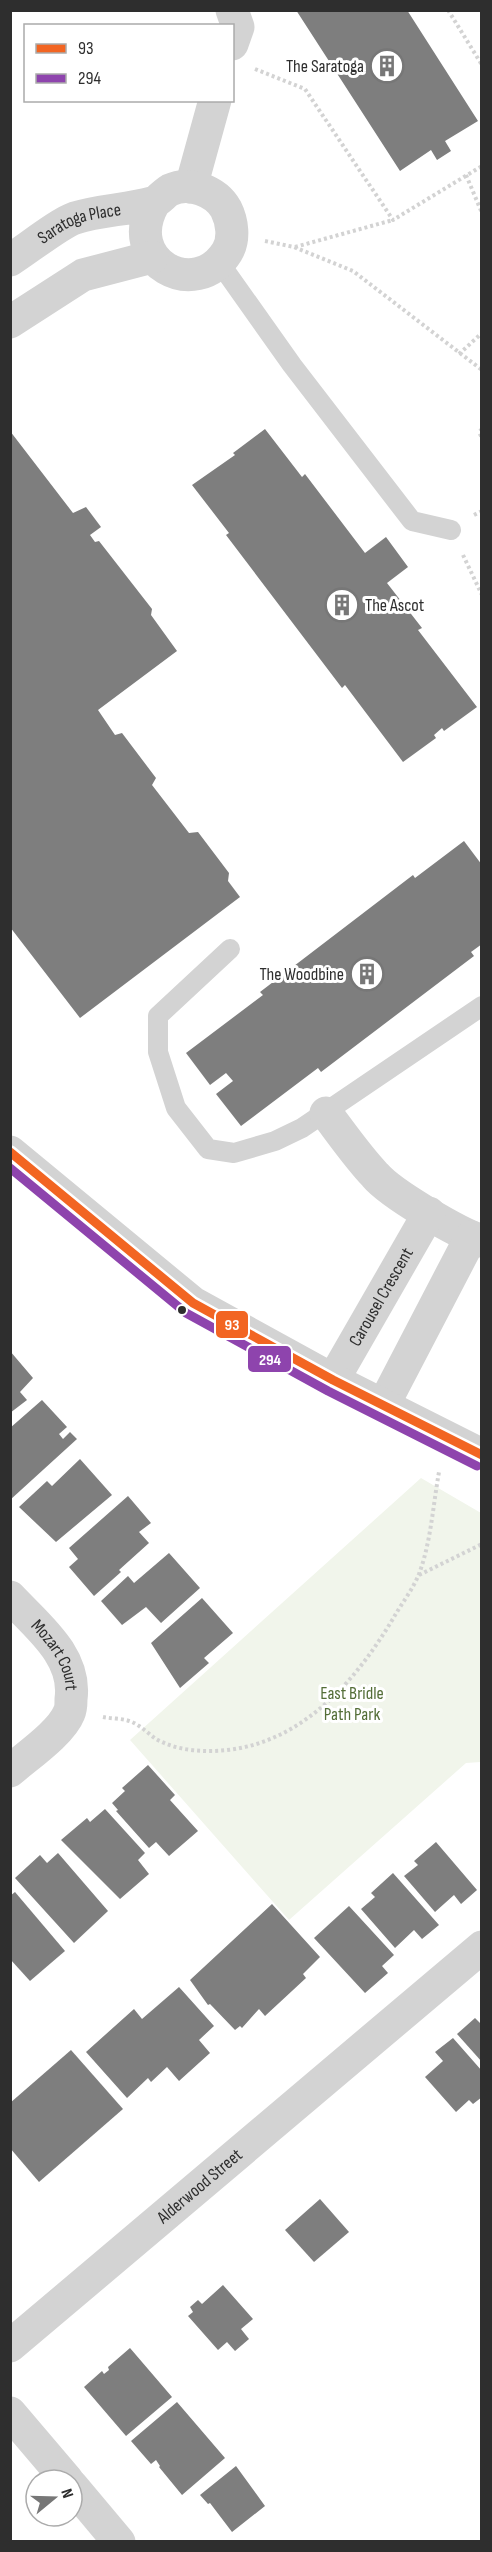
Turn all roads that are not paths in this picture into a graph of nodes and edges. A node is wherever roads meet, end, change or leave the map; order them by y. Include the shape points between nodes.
1 (232, 10) edge
2 (243, 56) edge
3 (214, 102) edge
4 (191, 187) junction
5 (154, 203) junction
6 (226, 248) junction
7 (152, 257) junction
8 (10, 260) edge
9 (10, 322) edge
10 (451, 530) road end
11 (230, 949) dead end
12 (482, 1006) edge
13 (326, 1113) junction
14 (10, 1152) edge
15 (429, 1214) junction
16 (476, 1239) edge
17 (333, 1380) junction
18 (384, 1404) junction
19 (482, 1455) edge
20 (10, 1597) edge
21 (10, 1771) edge
22 (482, 1947) edge
23 (10, 2346) edge
24 (10, 2413) edge
25 (57, 2468) edge
26 (84, 2500) edge
27 (119, 2541) edge

1 - 2 street
3 - 4 street
4 - 5 street via 171,190
4 - 6 street via 208,191 222,202 230,217
5 - 7 street via 144,230
5 - 8 street, Saratoga Place via 74,219
6 - 7 street via 204,272 185,275 167,269
6 - 10 lane via 292,365 412,521
7 - 9 street via 83,275
11 - 13 lane via 158,1016 158,1052 176,1108 208,1149 234,1153 275,1141
12 - 13 lane
13 - 15 street via 376,1177
14 - 17 street via 193,1303
15 - 16 street
15 - 17 street, Carousel Crescent
16 - 18 street
17 - 18 street
18 - 19 street
20 - 21 street, Mozart Court via 55,1646 68,1666 73,1689 70,1713
22 - 23 street, Alderwood Street
24 - 25 street
26 - 27 street

